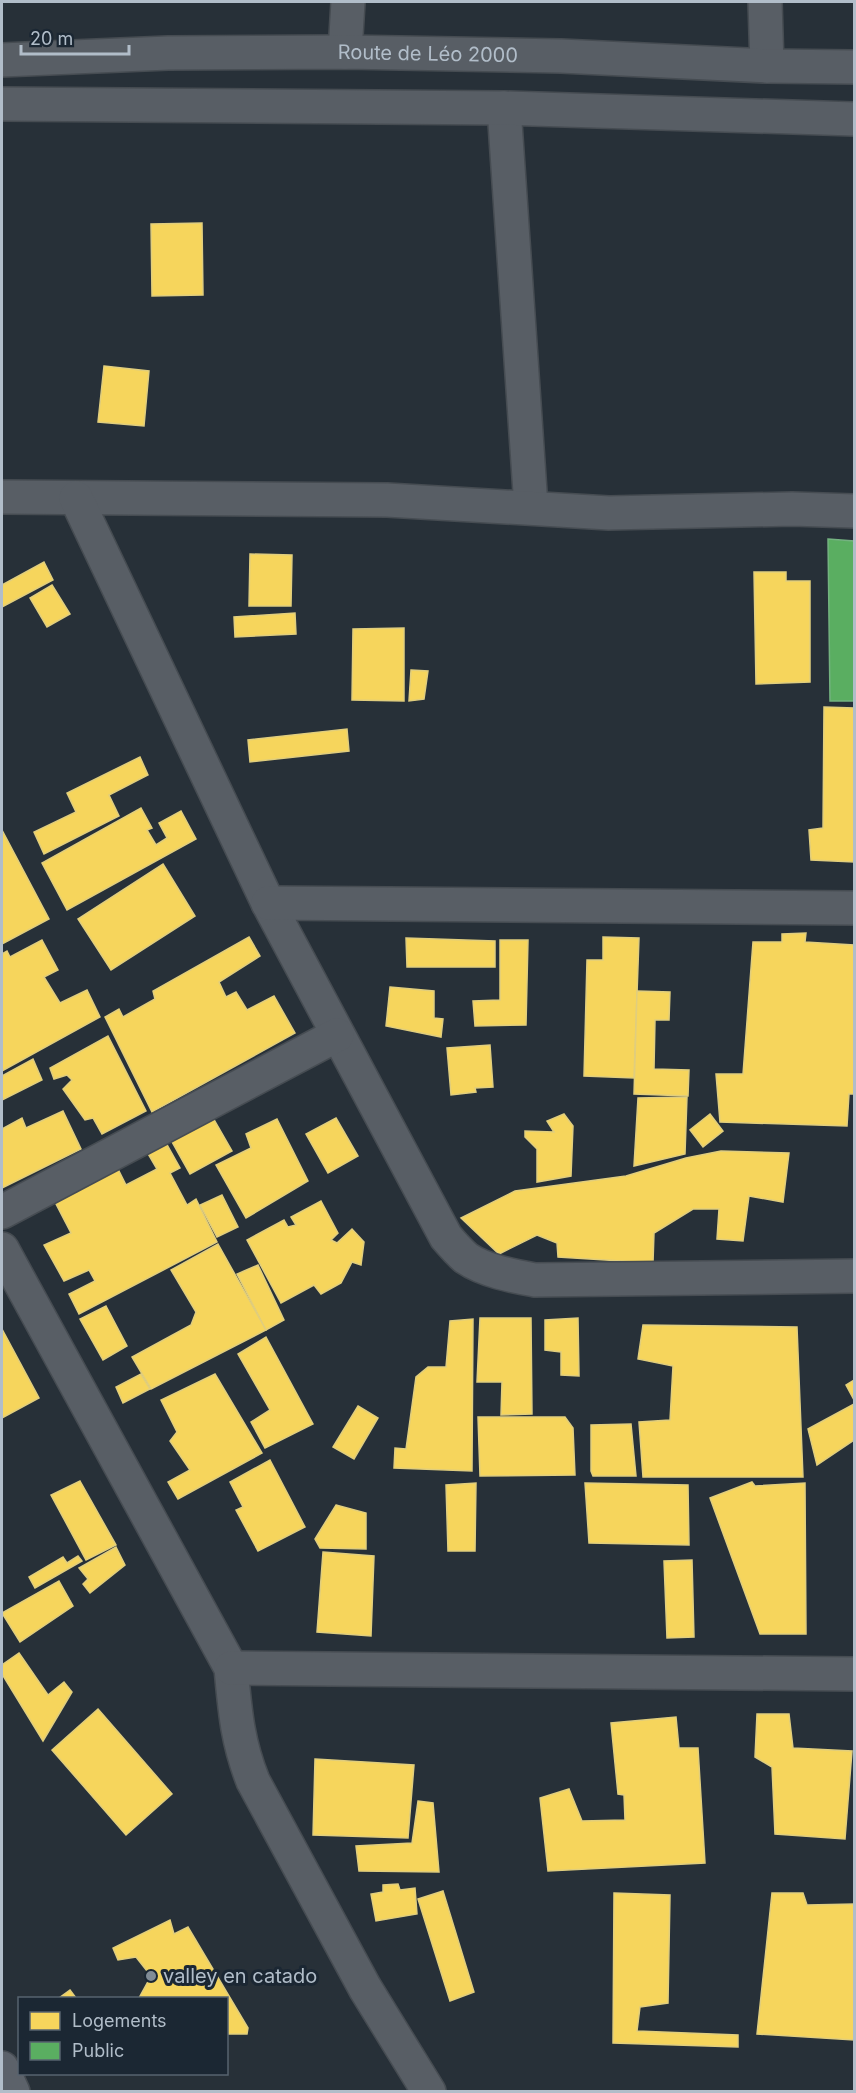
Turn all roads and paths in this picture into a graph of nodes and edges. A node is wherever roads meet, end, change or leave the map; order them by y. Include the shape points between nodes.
1 (348, 2) edge
2 (765, 2) edge
3 (345, 52) junction
4 (2, 60) edge
5 (767, 66) junction
6 (855, 67) edge
7 (2, 104) edge
8 (504, 108) junction
9 (855, 119) edge
10 (2, 497) edge
11 (76, 498) junction
12 (531, 507) junction
13 (855, 511) edge
14 (268, 903) junction
15 (855, 909) edge
16 (337, 1035) junction
17 (2, 1212) edge
18 (2, 1249) edge
19 (855, 1276) edge
20 (231, 1668) junction
21 (855, 1674) edge
22 (2, 2068) edge
23 (13, 2091) edge
24 (429, 2091) edge

1 - 3 street
2 - 5 street
3 - 4 street, Route de Léo 2000
3 - 5 street, Route de Léo 2000 via 561,56
5 - 6 street, Route de Léo 2000
7 - 8 street
8 - 9 street
8 - 12 street
10 - 11 street
11 - 12 street via 387,500
11 - 14 street
12 - 13 street via 609,513
14 - 15 street
14 - 16 street
16 - 17 street
16 - 19 street via 446,1237 467,1258 535,1280
18 - 20 street
20 - 21 street
20 - 24 street via 240,1744 253,1781 360,1980
22 - 23 main road

